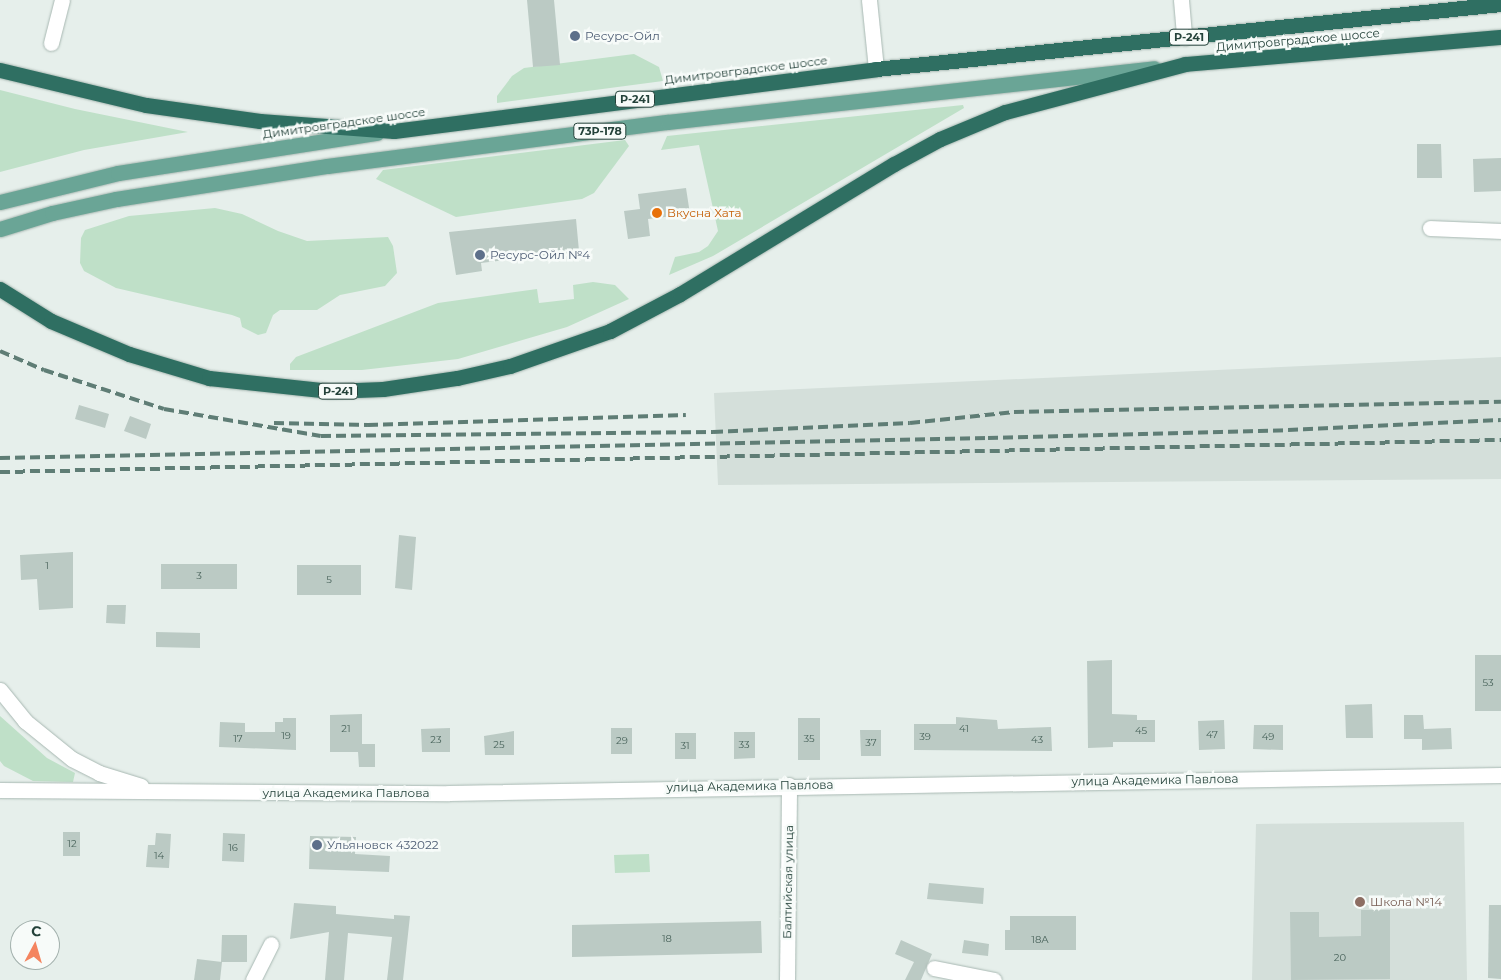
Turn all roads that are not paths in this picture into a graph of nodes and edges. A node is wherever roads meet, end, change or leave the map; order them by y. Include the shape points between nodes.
1 (62, 0) edge
2 (869, 0) edge
3 (1181, 0) edge
4 (1477, 3) edge
5 (1501, 4) edge
6 (1501, 37) edge
7 (1184, 38) junction
8 (50, 43) dead end
9 (1185, 64) junction
10 (876, 69) junction
11 (0, 70) edge
12 (394, 130) junction
13 (5, 200) edge
14 (1430, 228) dead end
15 (0, 229) edge
16 (1501, 231) edge
17 (0, 289) edge
18 (0, 690) edge
19 (1501, 775) edge
20 (789, 785) junction
21 (0, 790) edge
22 (187, 793) junction
23 (271, 944) dead end
24 (934, 968) dead end
25 (252, 980) edge
26 (787, 980) edge
27 (994, 980) edge

1 - 8 street
2 - 10 street
3 - 7 street
4 - 5 highway, Димитровградское шоссе / Р-241
4 - 7 highway, Димитровградское шоссе / Р-241
6 - 9 highway, Димитровградское шоссе / Р-241
7 - 10 highway, Димитровградское шоссе / Р-241
9 - 15 main road, Димитровградское шоссе / 73Р-178 via 668,122 318,168 116,199
9 - 17 highway, Р-241 via 1005,112 940,139 680,294 610,331 510,366 457,378 383,389 330,391 209,378 128,354 51,320
10 - 12 highway, Димитровградское шоссе / Р-241
11 - 12 highway, Р-241 via 146,105 260,122
12 - 13 main road, Димитровградское шоссе via 118,173
14 - 16 street
18 - 22 street via 25,721 72,759 128,783
19 - 20 street, улица Академика Павлова
20 - 22 street, улица Академика Павлова via 449,793
20 - 26 street, Балтийская улица
21 - 22 street, улица Академика Павлова
23 - 25 street
24 - 27 street

